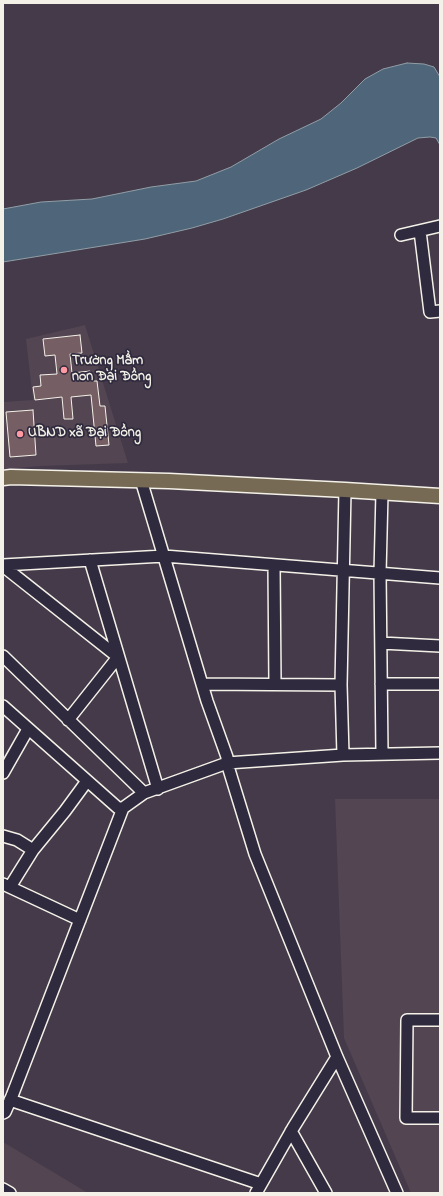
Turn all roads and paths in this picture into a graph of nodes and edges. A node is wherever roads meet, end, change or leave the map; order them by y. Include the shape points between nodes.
1 (440, 226) edge
2 (420, 231) junction
3 (401, 235) dead end
4 (440, 311) edge
5 (3, 478) edge
6 (141, 480) junction
7 (345, 490) junction
8 (382, 493) junction
9 (440, 496) edge
10 (164, 556) junction
11 (90, 560) junction
12 (274, 565) junction
13 (3, 566) edge
14 (343, 570) junction
15 (380, 573) junction
16 (440, 578) edge
17 (381, 643) junction
18 (440, 646) edge
19 (3, 656) edge
20 (118, 657) junction
21 (202, 684) junction
22 (276, 684) junction
23 (381, 684) junction
24 (440, 684) edge
25 (341, 685) junction
26 (3, 706) edge
27 (68, 720) junction
28 (28, 728) junction
29 (440, 753) edge
30 (382, 754) junction
31 (343, 755) junction
32 (227, 763) junction
33 (3, 773) edge
34 (87, 781) junction
35 (158, 789) junction
36 (144, 793) junction
37 (123, 808) junction
38 (3, 836) edge
39 (33, 850) junction
40 (7, 886) edge
41 (80, 920) junction
42 (440, 1020) edge
43 (337, 1057) junction
44 (9, 1097) edge
45 (3, 1113) edge
46 (440, 1118) edge
47 (291, 1132) junction
48 (259, 1188) edge
49 (3, 1189) edge
50 (10, 1193) edge
51 (326, 1193) edge
52 (397, 1193) edge

1 - 2 street
2 - 3 street
2 - 4 street via 430,312
5 - 6 main road
6 - 7 main road
6 - 10 street
7 - 8 main road
7 - 14 street
8 - 9 main road
8 - 15 street
10 - 11 street
10 - 12 street
10 - 21 street
11 - 13 street
11 - 20 street
12 - 14 street
12 - 22 street
13 - 20 street
14 - 15 street
14 - 25 street
15 - 16 street
15 - 17 street
17 - 18 street
17 - 23 street
19 - 27 street
20 - 27 street
20 - 35 street
21 - 22 street
21 - 32 street
22 - 25 street
23 - 24 street
23 - 30 street
25 - 31 street
26 - 28 street
27 - 36 street
28 - 33 street
28 - 34 street
29 - 30 street
30 - 31 street
31 - 32 street
32 - 35 street
32 - 43 street via 255,854
34 - 37 street via 118,808
34 - 39 street
35 - 36 street
36 - 37 street
37 - 41 street
38 - 39 street via 17,840
39 - 40 street
40 - 41 street
41 - 44 street
42 - 46 street via 407,1020 406,1118
43 - 47 street
43 - 52 street
44 - 45 street
44 - 48 street
47 - 48 street
47 - 51 street
49 - 50 street

